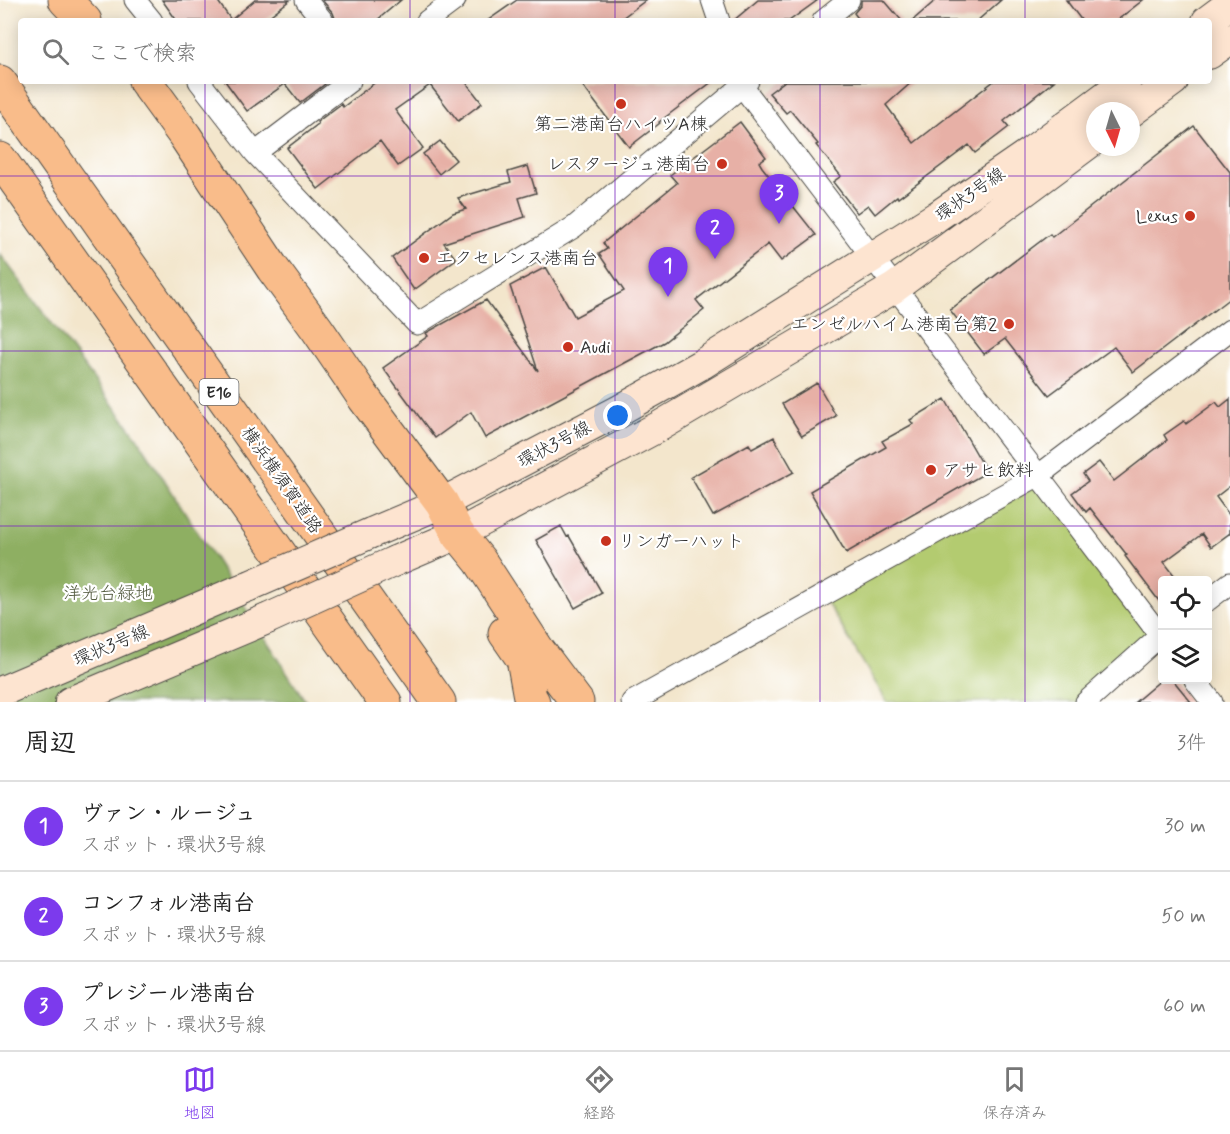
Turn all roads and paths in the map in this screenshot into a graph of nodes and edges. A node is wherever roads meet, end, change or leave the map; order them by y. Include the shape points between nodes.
1 (65, 0) edge
2 (85, 0) edge
3 (135, 0) edge
4 (306, 0) edge
5 (455, 0) edge
6 (712, 0) edge
7 (849, 0) edge
8 (1230, 4) edge
9 (82, 18) edge
10 (98, 18) edge
11 (150, 18) edge
12 (320, 18) edge
13 (432, 18) edge
14 (718, 18) edge
15 (827, 18) edge
16 (1211, 18) edge
17 (1230, 39) edge
18 (1212, 52) edge
19 (0, 82) edge
20 (132, 84) edge
21 (147, 84) edge
22 (201, 84) edge
23 (346, 84) edge
24 (743, 84) edge
25 (745, 84) edge
26 (1122, 84) edge
27 (1169, 84) edge
28 (1140, 105) edge
29 (1086, 146) edge
30 (255, 153) junction
31 (0, 159) edge
32 (873, 258) junction
33 (894, 288) junction
34 (1230, 330) edge
35 (1039, 475) junction
36 (431, 506) junction
37 (450, 537) junction
38 (1230, 583) edge
39 (1212, 597) edge
40 (1158, 631) edge
41 (1158, 639) edge
42 (1198, 684) edge
43 (0, 692) edge
44 (70, 702) edge
45 (385, 702) edge
46 (439, 702) edge
47 (533, 702) edge
48 (577, 702) edge
49 (632, 702) edge
50 (1086, 702) edge
51 (1212, 702) edge

1 - 9 highway
2 - 10 highway
3 - 11 street
4 - 12 street
5 - 13 street
6 - 14 street
7 - 15 street
8 - 16 street
17 - 18 street
19 - 46 highway, 横浜横須賀道路 / E16
20 - 36 highway via 254,278
21 - 36 highway via 364,398
22 - 30 street
23 - 30 street
24 - 30 street via 574,227 417,324
25 - 32 street
26 - 32 street, 環状3号線 via 1029,153
27 - 28 street
29 - 33 street, 環状3号線
31 - 45 highway, E16
32 - 33 street
32 - 36 street, 環状3号線 via 702,364
33 - 35 street
33 - 37 street, 環状3号線 via 660,426
34 - 35 street
35 - 40 street
35 - 49 street
36 - 37 highway
36 - 43 street, 環状3号線, bridge
37 - 44 street, 環状3号線, bridge via 267,620
37 - 47 highway via 523,659
37 - 48 highway via 480,561
38 - 39 street
41 - 50 street
42 - 51 street

